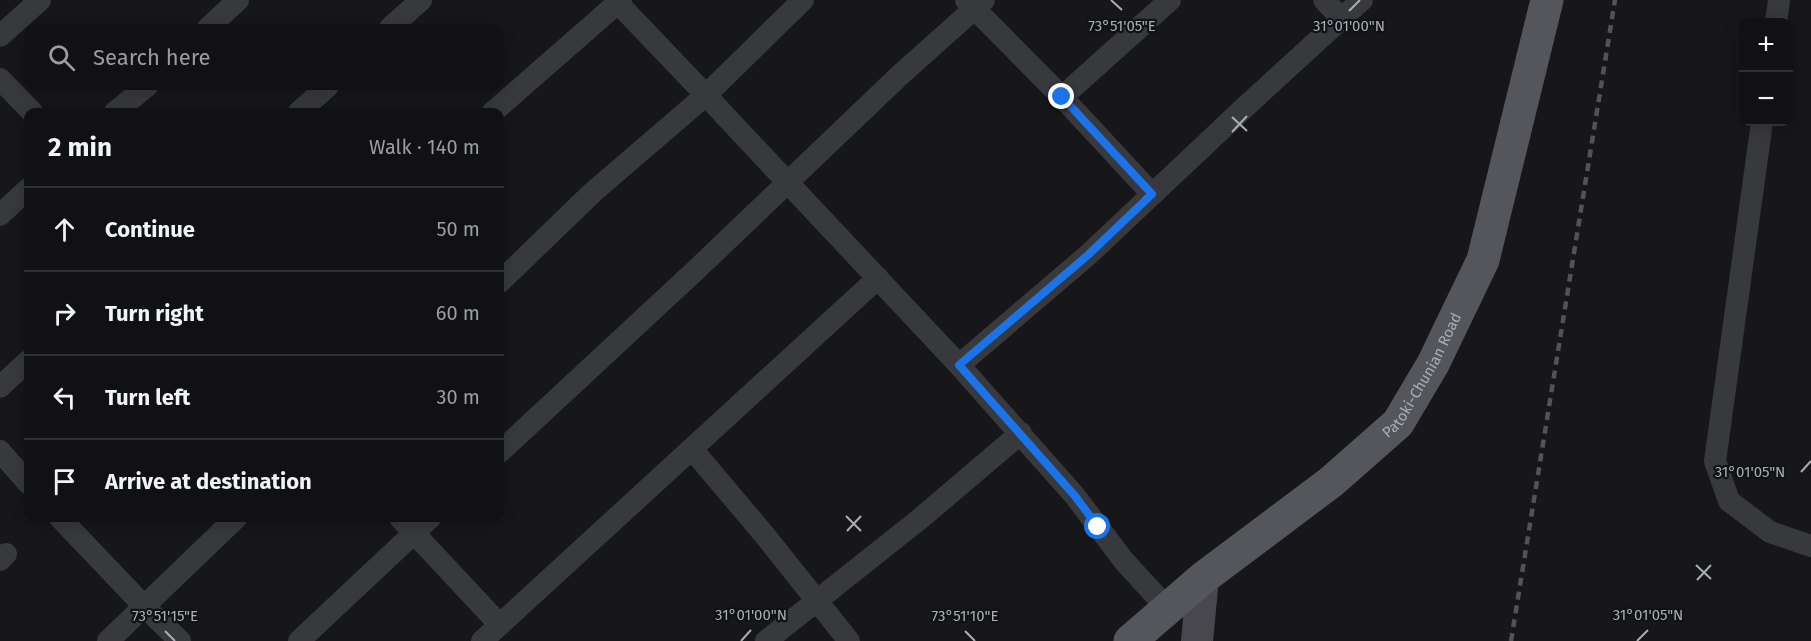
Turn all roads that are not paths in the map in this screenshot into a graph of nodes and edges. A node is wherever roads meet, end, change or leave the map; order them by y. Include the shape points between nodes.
1 (40, 0) edge
2 (238, 0) edge
3 (421, 0) edge
4 (803, 0) edge
5 (1170, 0) edge
6 (1324, 0) edge
7 (1362, 0) edge
8 (1779, 0) edge
9 (618, 1) edge
10 (974, 3) edge
11 (1545, 10) edge
12 (1341, 18) junction
13 (1777, 18) edge
14 (212, 24) edge
15 (394, 24) edge
16 (0, 36) edge
17 (0, 79) edge
18 (142, 90) edge
19 (324, 90) edge
20 (706, 95) junction
21 (1062, 97) junction
22 (28, 108) edge
23 (120, 108) edge
24 (303, 108) edge
25 (498, 108) edge
26 (1761, 126) edge
27 (787, 184) junction
28 (24, 193) edge
29 (1152, 194) junction
30 (0, 215) edge
31 (504, 278) edge
32 (878, 278) junction
33 (24, 365) edge
34 (959, 365) junction
35 (0, 387) edge
36 (1020, 433) junction
37 (504, 448) edge
38 (692, 449) junction
39 (0, 451) edge
40 (24, 478) edge
41 (64, 522) edge
42 (232, 522) edge
43 (414, 522) edge
44 (1811, 546) edge
45 (1203, 578) junction
46 (816, 601) junction
47 (144, 606) junction
48 (1168, 609) junction
49 (499, 624) junction
50 (108, 641) edge
51 (180, 641) edge
52 (298, 641) edge
53 (482, 641) edge
54 (766, 641) edge
55 (849, 641) edge
56 (1130, 641) edge
57 (1197, 641) edge

1 - 16 street
2 - 14 street
3 - 15 street
4 - 20 street
5 - 21 street
6 - 12 street
7 - 12 street
8 - 13 street
9 - 20 street
9 - 25 street
10 - 21 street
10 - 27 street
11 - 45 main road, Patoki-Chunian Road via 1484,260 1433,364 1398,423 1331,482
12 - 29 street
17 - 22 street
18 - 23 street
19 - 24 street
20 - 27 street
20 - 31 street via 592,193
21 - 29 street
26 - 44 street via 1715,461 1729,501 1770,532
27 - 32 street
27 - 37 street
28 - 30 street
29 - 34 street via 1088,255
32 - 34 street
32 - 38 street
33 - 35 street
34 - 36 street
36 - 46 street
36 - 48 street
38 - 46 street
38 - 49 street
39 - 40 street
41 - 47 street
42 - 47 street
43 - 49 street
43 - 52 street
45 - 48 main road, Patoki-Chunian Road
45 - 57 main road
46 - 54 street
46 - 55 street
47 - 50 street
47 - 51 street
48 - 56 main road, Patoki-Chunian Road
49 - 53 street

